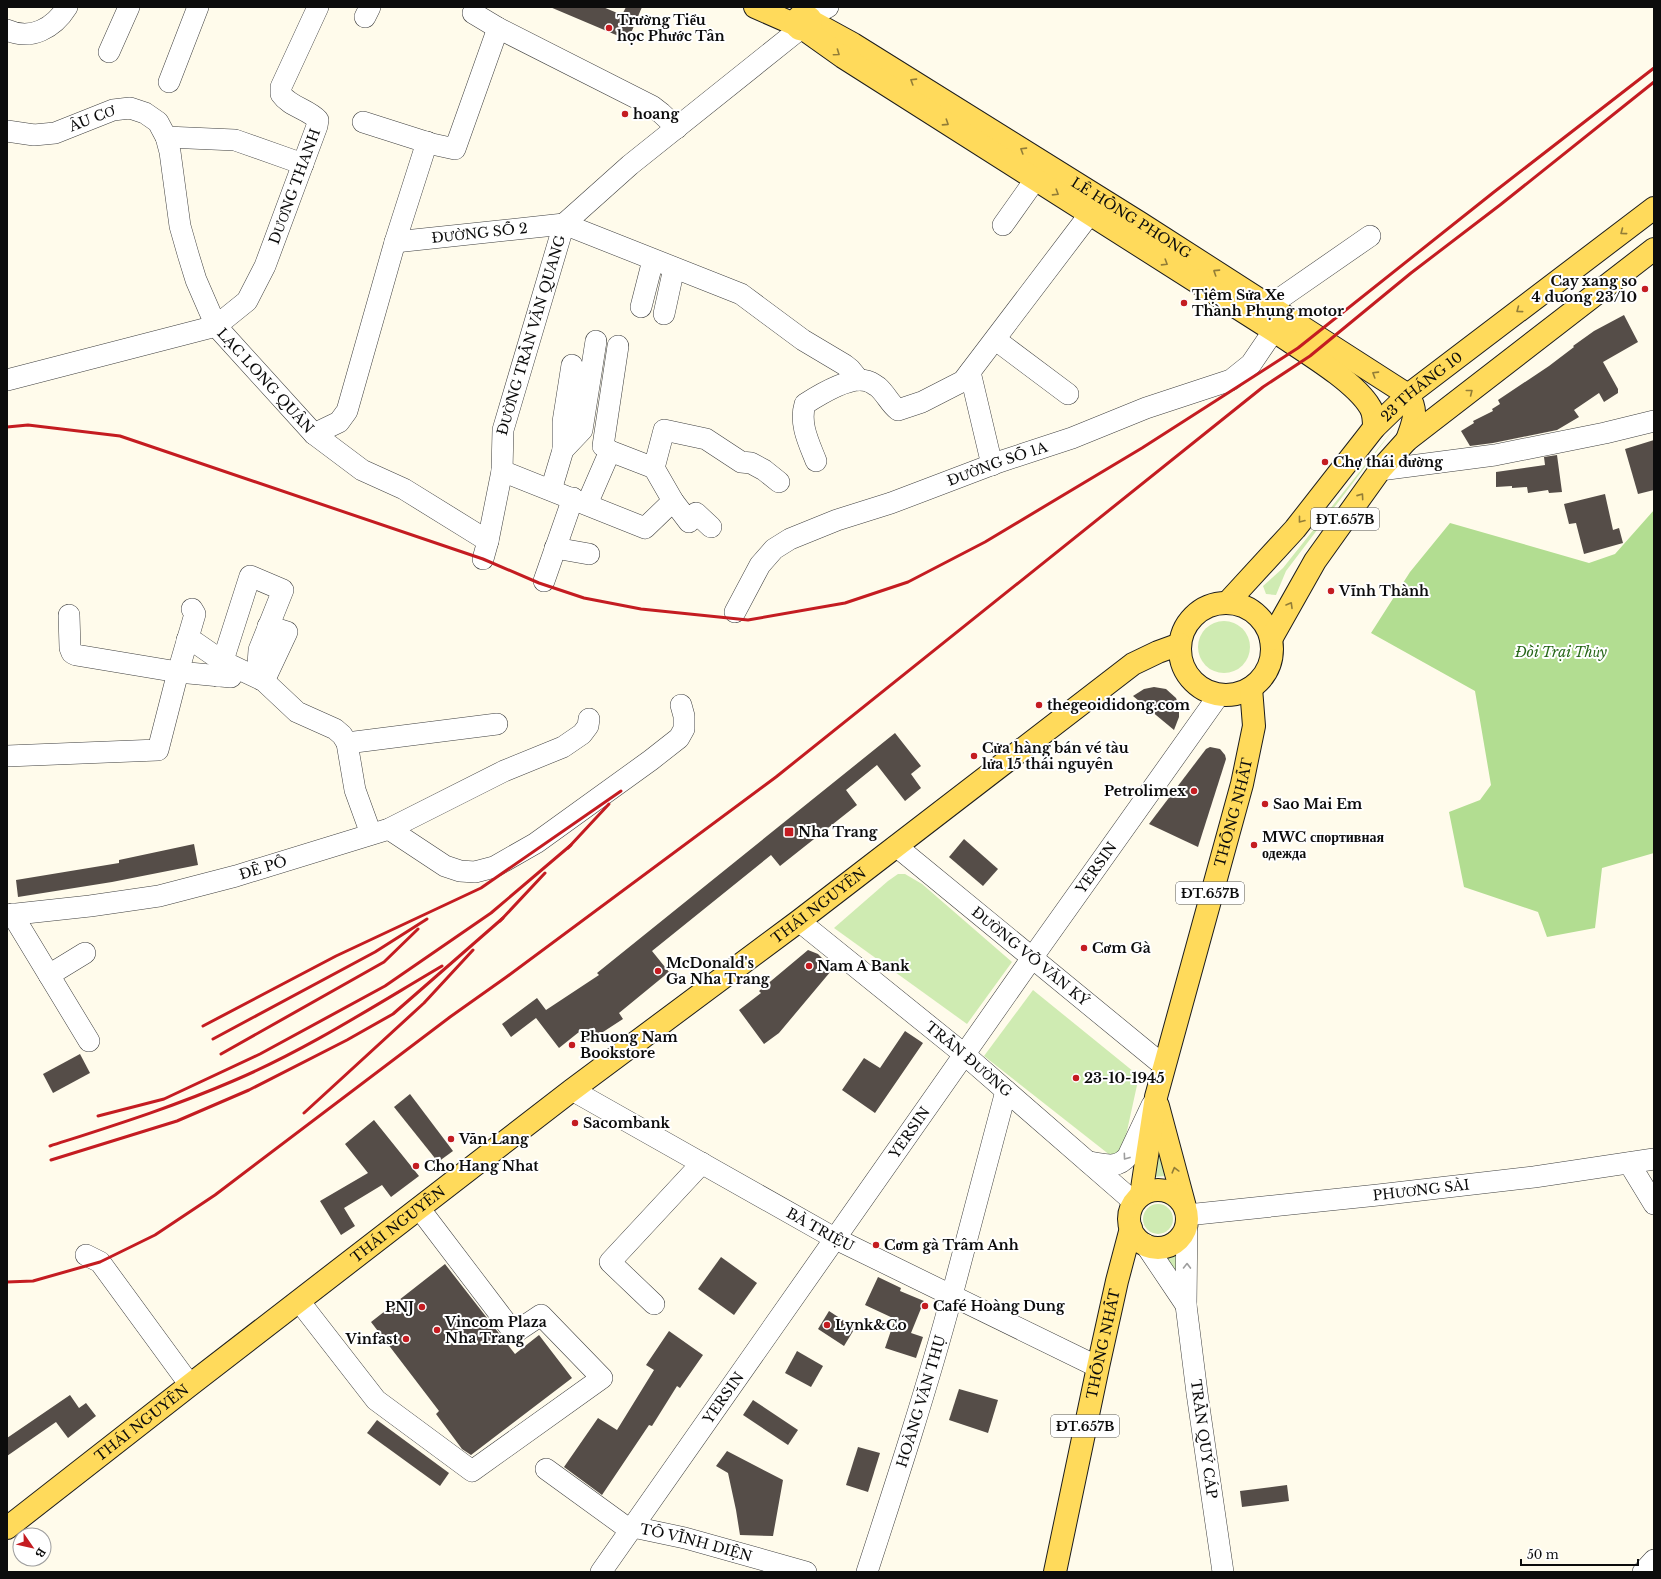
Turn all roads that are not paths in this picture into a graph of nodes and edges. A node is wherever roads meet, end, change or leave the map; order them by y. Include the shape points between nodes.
1 (67, 7) edge
2 (129, 7) edge
3 (198, 7) edge
4 (318, 7) edge
5 (755, 7) edge
6 (779, 7) edge
7 (473, 13) dead end
8 (806, 19) edge
9 (498, 28) junction
10 (7, 30) edge
11 (109, 52) dead end
12 (169, 82) dead end
13 (364, 122) dead end
14 (677, 128) junction
15 (7, 132) edge
16 (166, 137) junction
17 (426, 142) junction
18 (303, 164) junction
19 (1035, 180) junction
20 (1654, 208) edge
21 (1089, 215) junction
22 (564, 224) junction
23 (1003, 225) dead end
24 (1370, 236) dead end
25 (395, 242) junction
26 (1654, 249) edge
27 (653, 260) junction
28 (674, 268) junction
29 (641, 307) dead end
30 (664, 314) dead end
31 (1275, 318) junction
32 (216, 326) junction
33 (996, 340) junction
34 (596, 342) dead end
35 (618, 346) dead end
36 (572, 365) dead end
37 (970, 372) junction
38 (7, 380) edge
39 (859, 380) junction
40 (1068, 394) dead end
41 (1408, 395) junction
42 (1654, 420) edge
43 (1374, 428) junction
44 (314, 434) junction
45 (1407, 440) junction
46 (564, 450) junction
47 (610, 451) junction
48 (816, 462) dead end
49 (992, 465) junction
50 (654, 468) junction
51 (1380, 470) junction
52 (502, 471) junction
53 (779, 482) dead end
54 (551, 490) junction
55 (580, 501) junction
56 (673, 501) junction
57 (711, 527) dead end
58 (556, 548) junction
59 (589, 554) dead end
60 (544, 581) dead end
61 (1227, 603) junction
62 (192, 609) dead end
63 (735, 612) dead end
64 (69, 615) dead end
65 (1271, 639) junction
66 (187, 640) junction
67 (1180, 644) junction
68 (220, 668) junction
69 (178, 672) junction
70 (264, 680) junction
71 (1251, 688) junction
72 (1219, 695) junction
73 (681, 705) dead end
74 (588, 718) dead end
75 (497, 724) dead end
76 (347, 743) junction
77 (7, 756) edge
78 (380, 831) junction
79 (896, 846) junction
80 (9, 914) edge
81 (799, 921) junction
82 (85, 953) dead end
83 (1032, 958) junction
84 (49, 975) junction
85 (89, 1041) dead end
86 (965, 1054) junction
87 (1164, 1066) junction
88 (572, 1090) junction
89 (1006, 1090) junction
90 (1156, 1097) junction
91 (1654, 1159) edge
92 (1088, 1162) junction
93 (702, 1163) junction
94 (1629, 1163) junction
95 (1138, 1199) junction
96 (1654, 1204) edge
97 (419, 1208) junction
98 (1186, 1211) junction
99 (1138, 1236) junction
100 (836, 1239) junction
101 (86, 1255) dead end
102 (952, 1296) junction
103 (299, 1301) junction
104 (654, 1304) dead end
105 (1186, 1305) junction
106 (1098, 1367) junction
107 (190, 1385) junction
108 (546, 1470) dead end
109 (7, 1528) edge
110 (631, 1528) junction
111 (1654, 1560) edge
112 (601, 1572) edge
113 (806, 1572) edge
114 (867, 1572) edge
115 (1056, 1572) edge
116 (1223, 1572) edge
117 (1643, 1572) edge

1 - 10 street via 56,22 35,33 24,34
2 - 11 street
3 - 12 street
4 - 18 street, DƯƠNG THANH via 281,94 284,100 314,115 318,120
5 - 8 main road, LÊ HỒNG PHONG
6 - 8 main road, LÊ HỒNG PHONG
7 - 9 street
8 - 14 street, ĐƯỜNG TRẦN VĂN QUANG
8 -> 19 main road, LÊ HỒNG PHONG via 843,57
31 -> 8 main road, LÊ HỒNG PHONG via 853,44
9 - 14 street via 652,106
9 - 17 street via 455,149
13 - 17 street
14 - 22 street, ĐƯỜNG TRẦN VĂN QUANG via 630,165
15 - 16 street, ÂU CƠ via 34,135 55,132 113,110 130,108 145,113 158,122
16 - 18 street via 235,140
16 - 32 street via 180,226 196,280
17 - 25 street, LẠC LONG QUÂN
18 - 32 street, DƯƠNG THANH via 265,266 250,294 246,301
19 -> 21 main road, LÊ HỒNG PHONG
19 - 23 street
20 -> 41 main road, 23 THÁNG 10 / ĐT.657B
21 -> 31 main road, LÊ HỒNG PHONG
21 - 33 street
22 - 25 street, ĐƯỜNG SỐ 2
22 - 27 street
22 - 52 street, ĐƯỜNG TRẦN VĂN QUANG via 503,430
24 - 31 street
25 - 44 street, LẠC LONG QUÂN via 347,410 339,422
45 -> 26 main road, ĐT.657B
27 - 28 street
27 - 29 street
28 - 30 street
28 - 39 street via 741,294 803,340 845,365
41 -> 31 main road, LÊ HỒNG PHONG
31 - 43 main road, LÊ HỒNG PHONG via 1362,396 1371,408
31 - 49 street, ĐƯỜNG SỐ 1A via 1251,364 1232,380 1158,404 1072,438
32 - 38 street, LẠC LONG QUÂN
32 - 44 street, LẠC LONG QUÂN
33 - 37 street
33 - 40 street
34 - 46 street via 582,430
35 - 47 street via 603,446
36 - 46 street via 563,422
37 - 39 street via 963,381 944,392 898,410 880,389 867,381
37 - 49 street
39 - 48 street via 829,390 805,404 803,422
41 - 43 main road, 23 THÁNG 10 / ĐT.657B
41 - 45 main road via 1414,404 1415,413
42 - 51 street via 1606,433 1495,455
43 -> 61 main road, 23 THÁNG 10 / ĐT.657B via 1295,529
44 - 52 street, ĐƯỜNG TRẦN VĂN QUANG via 362,470 404,490 486,550
45 - 51 main road, ĐT.657B
46 - 54 street
47 - 50 street
47 - 55 street
49 - 63 street, ĐƯỜNG SỐ 1A via 790,539 774,549 760,565
50 - 53 street via 664,430 706,439 741,462 751,463 764,470
50 - 56 street
65 -> 51 main road, ĐT.657B via 1315,561
52 - 54 street
54 - 55 street
55 - 56 street via 645,528
55 - 58 street
56 - 57 street via 689,522 696,513
58 - 59 street
58 - 60 street
61 - 65 main road, ĐT.657B via 1253,612 1267,628
61 - 67 main road via 1209,607 1194,617
62 - 66 street via 195,614
64 - 69 street via 72,653
65 - 71 main road, ĐT.657B via 1272,650 1266,672
66 - 68 street via 196,643
66 - 69 street
67 - 72 main road, ĐT.657B via 1182,664 1192,681
67 - 79 main road, THÁI NGUYÊN via 1133,664
68 - 69 street
68 - 70 street
68 - 70 street via 250,576 283,590 259,650 258,665
69 - 77 street via 158,750
70 - 76 street via 297,712 335,729
71 - 72 main road, ĐT.657B via 1241,693
71 - 87 main road, THỐNG NHẤT / ĐT.657B via 1254,726 1242,784
72 - 83 street, YERSIN
73 - 78 street via 684,729 679,738 536,843 494,866 475,872 460,871 445,866
74 - 78 street, ĐỀ PÔ via 588,726 582,734 563,747 504,771
75 - 76 street
76 - 78 street via 354,790
78 - 80 street, ĐỀ PÔ via 236,876 158,896
79 - 81 main road, THÁI NGUYÊN
79 - 83 street, ĐƯỜNG VÕ VĂN KÝ
80 - 84 street
81 - 86 street, TRẦN ĐƯỜNG
81 - 88 main road, THÁI NGUYÊN
82 - 84 street
83 - 86 street, YERSIN
83 - 87 street, ĐƯỜNG VÕ VĂN KÝ
84 - 85 street
86 - 89 street, TRẦN ĐƯỜNG
86 - 100 street, YERSIN
87 - 90 main road, THỐNG NHẤT / ĐT.657B
88 - 93 street, BÀ TRIỆU
88 - 97 main road, THÁI NGUYÊN
89 - 92 street, TRẦN ĐƯỜNG
89 - 102 street, HOÀNG VĂN THỤ
90 -> 92 street via 1123,1162 1116,1165
90 - 95 main road, THỐNG NHẤT / ĐT.657B
98 -> 90 main road, THỐNG NHẤT / ĐT.657B
91 - 94 street, PHƯƠNG SÀI
92 - 95 street, TRẦN ĐƯỜNG
93 - 100 street, BÀ TRIỆU
93 - 104 street via 610,1262
94 - 96 street
94 - 98 street, PHƯƠNG SÀI via 1534,1177
95 - 98 main road via 1153,1190 1167,1190 1175,1194
95 - 99 main road, THỐNG NHẤT / ĐT.657B via 1130,1215
97 - 103 main road, THÁI NGUYÊN
97 - 103 street via 514,1333 541,1315 602,1378 472,1471 376,1400
98 - 99 main road, THỐNG NHẤT / ĐT.657B via 1185,1230 1176,1241 1161,1248 1152,1247
105 -> 98 street, TRẦN QUÝ CÁP
99 - 105 street, TRẦN QUÝ CÁP
99 - 106 main road, THỐNG NHẤT / ĐT.657B via 1117,1281
100 - 102 street, BÀ TRIỆU
100 - 110 street, YERSIN
101 - 107 street via 100,1262
102 - 106 street, BÀ TRIỆU
102 - 114 street, HOÀNG VĂN THỤ via 899,1477
103 - 107 main road, THÁI NGUYÊN
105 - 116 street, TRẦN QUÝ CÁP
106 - 115 main road, THỐNG NHẤT / ĐT.657B
107 - 109 main road, THÁI NGUYÊN
108 - 110 street
110 - 112 street, YERSIN
110 - 113 street, TÔ VĨNH DIỆN via 685,1538
111 - 117 street

